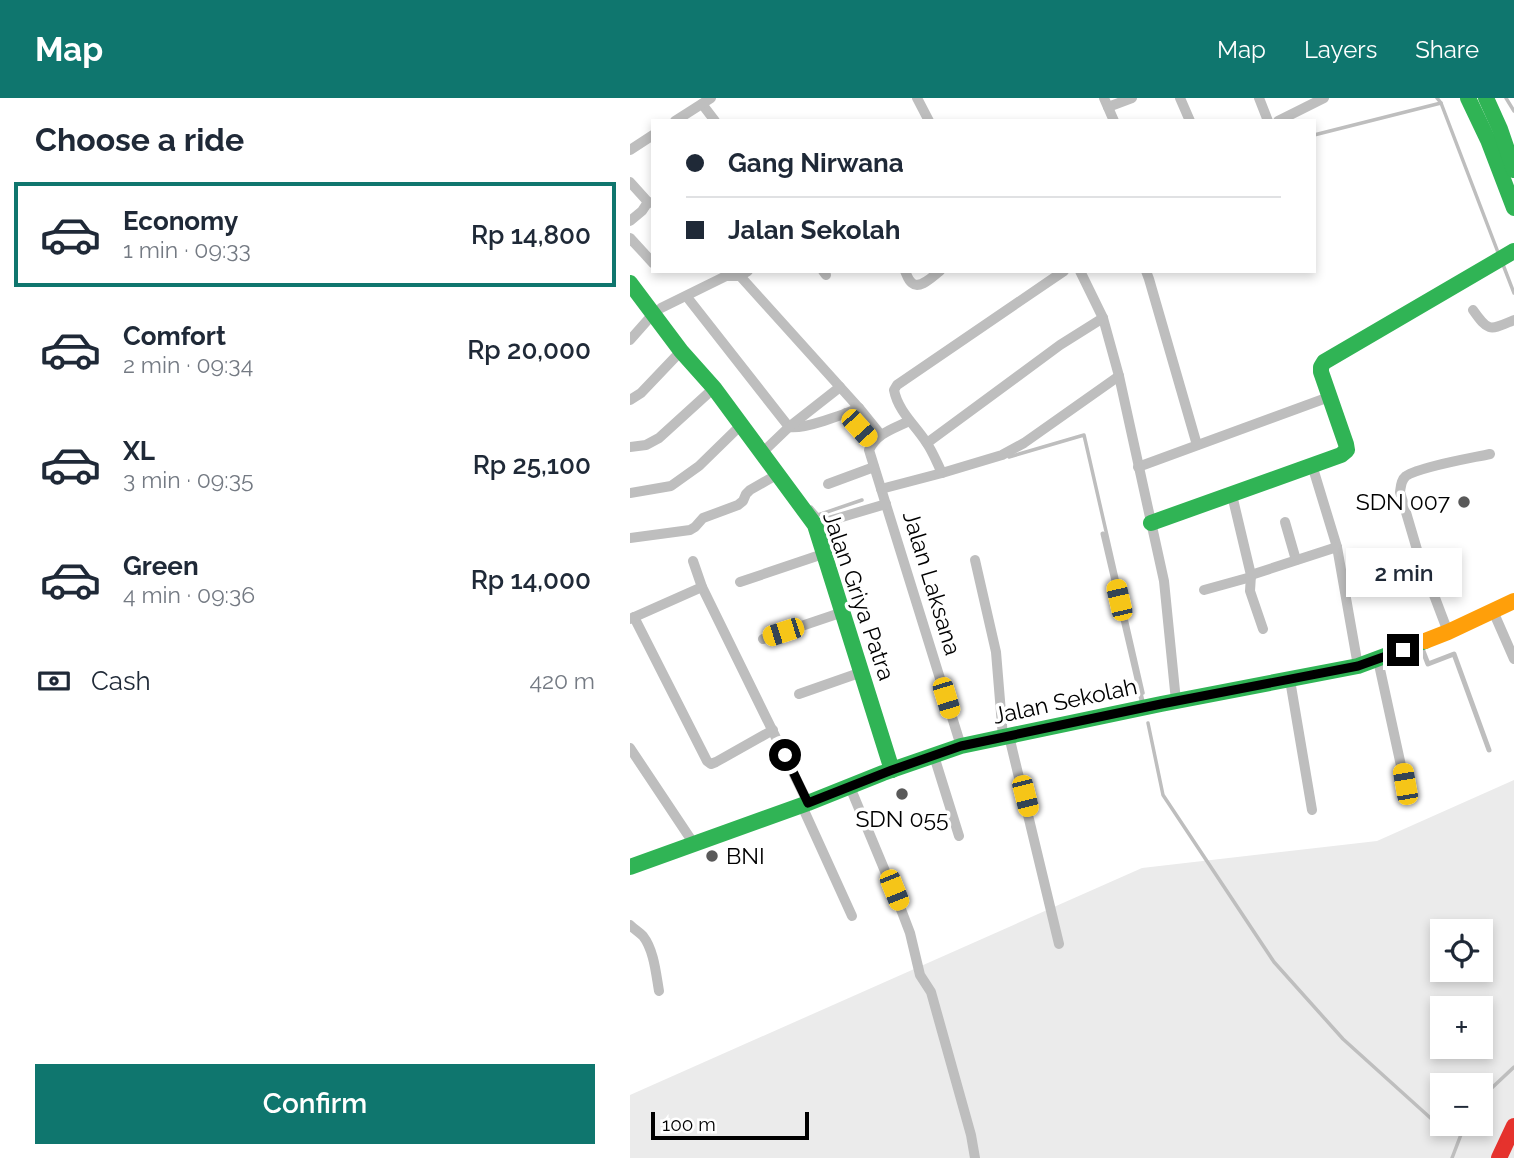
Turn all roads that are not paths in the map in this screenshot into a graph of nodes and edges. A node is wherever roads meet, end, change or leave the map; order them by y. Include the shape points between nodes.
1 (917, 98) edge
2 (1132, 98) edge
3 (1180, 98) edge
4 (1259, 98) edge
5 (1324, 98) edge
6 (1468, 98) edge
7 (1486, 98) edge
8 (706, 101) edge
9 (1106, 102) edge
10 (678, 119) edge
11 (714, 119) edge
12 (928, 119) edge
13 (1113, 119) edge
14 (1189, 119) edge
15 (1267, 119) edge
16 (1282, 119) edge
17 (1508, 125) edge
18 (651, 136) edge
19 (630, 150) edge
20 (1514, 170) edge
21 (630, 182) edge
22 (650, 203) edge
23 (1514, 208) edge
24 (630, 221) edge
25 (630, 238) edge
26 (1506, 255) edge
27 (651, 261) edge
28 (906, 273) edge
29 (937, 273) edge
30 (1061, 273) edge
31 (1081, 273) edge
32 (1147, 273) edge
33 (723, 274) edge
34 (744, 274) edge
35 (630, 283) edge
36 (687, 297) junction
37 (1474, 310) dead end
38 (657, 311) junction
39 (1103, 317) junction
40 (1514, 320) edge
41 (630, 340) edge
42 (681, 351) junction
43 (1119, 376) junction
44 (839, 387) junction
45 (714, 388) junction
46 (1329, 397) junction
47 (630, 400) edge
48 (859, 408) junction
49 (846, 413) junction
50 (909, 421) junction
51 (740, 426) junction
52 (789, 427) junction
53 (876, 438) junction
54 (927, 443) junction
55 (1197, 445) junction
56 (630, 447) edge
57 (765, 450) junction
58 (1490, 454) dead end
59 (1312, 465) junction
60 (874, 467) junction
61 (1138, 467) junction
62 (942, 472) junction
63 (778, 474) junction
64 (828, 484) dead end
65 (881, 489) junction
66 (630, 494) edge
67 (1232, 495) junction
68 (886, 504) junction
69 (1285, 522) dead end
70 (1151, 523) junction
71 (815, 526) junction
72 (1102, 534) dead end
73 (630, 538) edge
74 (1337, 547) junction
75 (823, 554) junction
76 (975, 560) dead end
77 (1296, 560) junction
78 (693, 561) dead end
79 (1251, 576) junction
80 (740, 582) dead end
81 (702, 587) junction
82 (1204, 590) dead end
83 (1514, 601) edge
84 (1493, 611) junction
85 (843, 612) junction
86 (632, 618) edge
87 (1263, 629) dead end
88 (1448, 632) junction
89 (763, 639) dead end
90 (1420, 643) junction
91 (1514, 659) edge
92 (1378, 660) junction
93 (1358, 666) junction
94 (862, 673) junction
95 (1290, 680) junction
96 (799, 695) dead end
97 (1177, 701) junction
98 (1145, 707) junction
99 (774, 730) junction
100 (1006, 737) junction
101 (961, 746) junction
102 (630, 748) edge
103 (1489, 750) dead end
104 (934, 756) junction
105 (892, 770) junction
106 (1405, 784) dead end
107 (850, 787) junction
108 (805, 804) junction
109 (1312, 810) dead end
110 (959, 836) dead end
111 (694, 844) junction
112 (630, 867) edge
113 (852, 916) dead end
114 (630, 925) edge
115 (1059, 944) dead end
116 (659, 991) dead end
117 (1514, 1126) edge
118 (975, 1158) edge
119 (1499, 1158) edge

1 - 12 street
2 - 9 street
3 - 14 street
4 - 15 street
5 - 16 street
6 - 23 street
7 - 17 street
8 - 10 street
8 - 11 street
9 - 13 street
17 - 20 street
18 - 19 street
21 - 22 street
22 - 24 street
25 - 27 street
26 - 46 street via 1324,362 1321,372
28 - 29 street via 912,283 921,285
30 - 50 street via 897,385 895,397
31 - 39 street
32 - 55 street
33 - 34 street
33 - 36 street
34 - 44 street
35 - 38 street, Jalan Griya Patra
36 - 38 street
36 - 52 street
37 - 40 street via 1493,329
38 - 41 street
38 - 42 street, Jalan Griya Patra
39 - 43 street
39 - 54 street
42 - 45 street, Jalan Griya Patra
42 - 47 street
43 - 61 street
43 - 62 street via 1002,455
44 - 48 street
44 - 52 street
45 - 51 street, Jalan Griya Patra
45 - 56 street via 653,442
46 - 55 street
46 - 59 street via 1347,450
48 - 49 street
48 - 53 street
49 - 52 street
49 - 53 street
50 - 53 street
50 - 54 street
51 - 57 street, Jalan Griya Patra
51 - 66 street via 671,486
52 - 57 street
53 - 60 street, Jalan Laksana via 869,450
54 - 62 street
55 - 61 street
57 - 63 street, Jalan Griya Patra
58 - 88 street via 1421,470 1401,483 1418,553
59 - 67 street
59 - 74 street
60 - 64 street
60 - 65 street, Jalan Laksana
61 - 70 street
62 - 65 street
63 - 71 street, Jalan Griya Patra
63 - 73 street via 750,490 738,505 703,518 690,530
65 - 68 street, Jalan Laksana
67 - 70 street
67 - 79 street
68 - 71 street
68 - 101 street, Jalan Laksana
69 - 77 street
70 - 97 street via 1164,581
71 - 75 street, Jalan Griya Patra
72 - 98 lane
74 - 77 street
74 - 93 street
75 - 80 street
75 - 85 street, Jalan Griya Patra
76 - 100 street via 996,652
77 - 79 street
78 - 81 street
79 - 82 street
79 - 87 street via 1250,591
81 - 86 street
81 - 99 street
83 - 84 street, Jalan Sekolah
84 - 88 street, Jalan Sekolah
84 - 91 street
85 - 89 street
85 - 94 street, Jalan Griya Patra
86 - 99 street via 707,761 716,762
88 - 90 street, Jalan Sekolah
90 - 92 street, Jalan Sekolah
90 - 103 lane via 1429,664 1454,654
92 - 93 street, Jalan Sekolah
92 - 106 street
93 - 95 street, Jalan Sekolah
94 - 96 street
94 - 105 street, Jalan Griya Patra
95 - 97 street, Jalan Sekolah
95 - 109 street
97 - 98 street, Jalan Sekolah
98 - 100 street, Jalan Sekolah
99 - 108 street
100 - 101 street, Jalan Sekolah
100 - 115 street
101 - 104 street, Jalan Sekolah
102 - 111 street
104 - 105 street, Jalan Sekolah
104 - 110 street
105 - 107 street, Jalan Sekolah
107 - 108 street, Jalan Sekolah
107 - 118 street via 910,933 920,975 931,992
108 - 111 street, Jalan Sekolah
108 - 113 street
111 - 112 street, Jalan Sekolah
114 - 116 street via 647,943
117 - 119 street

